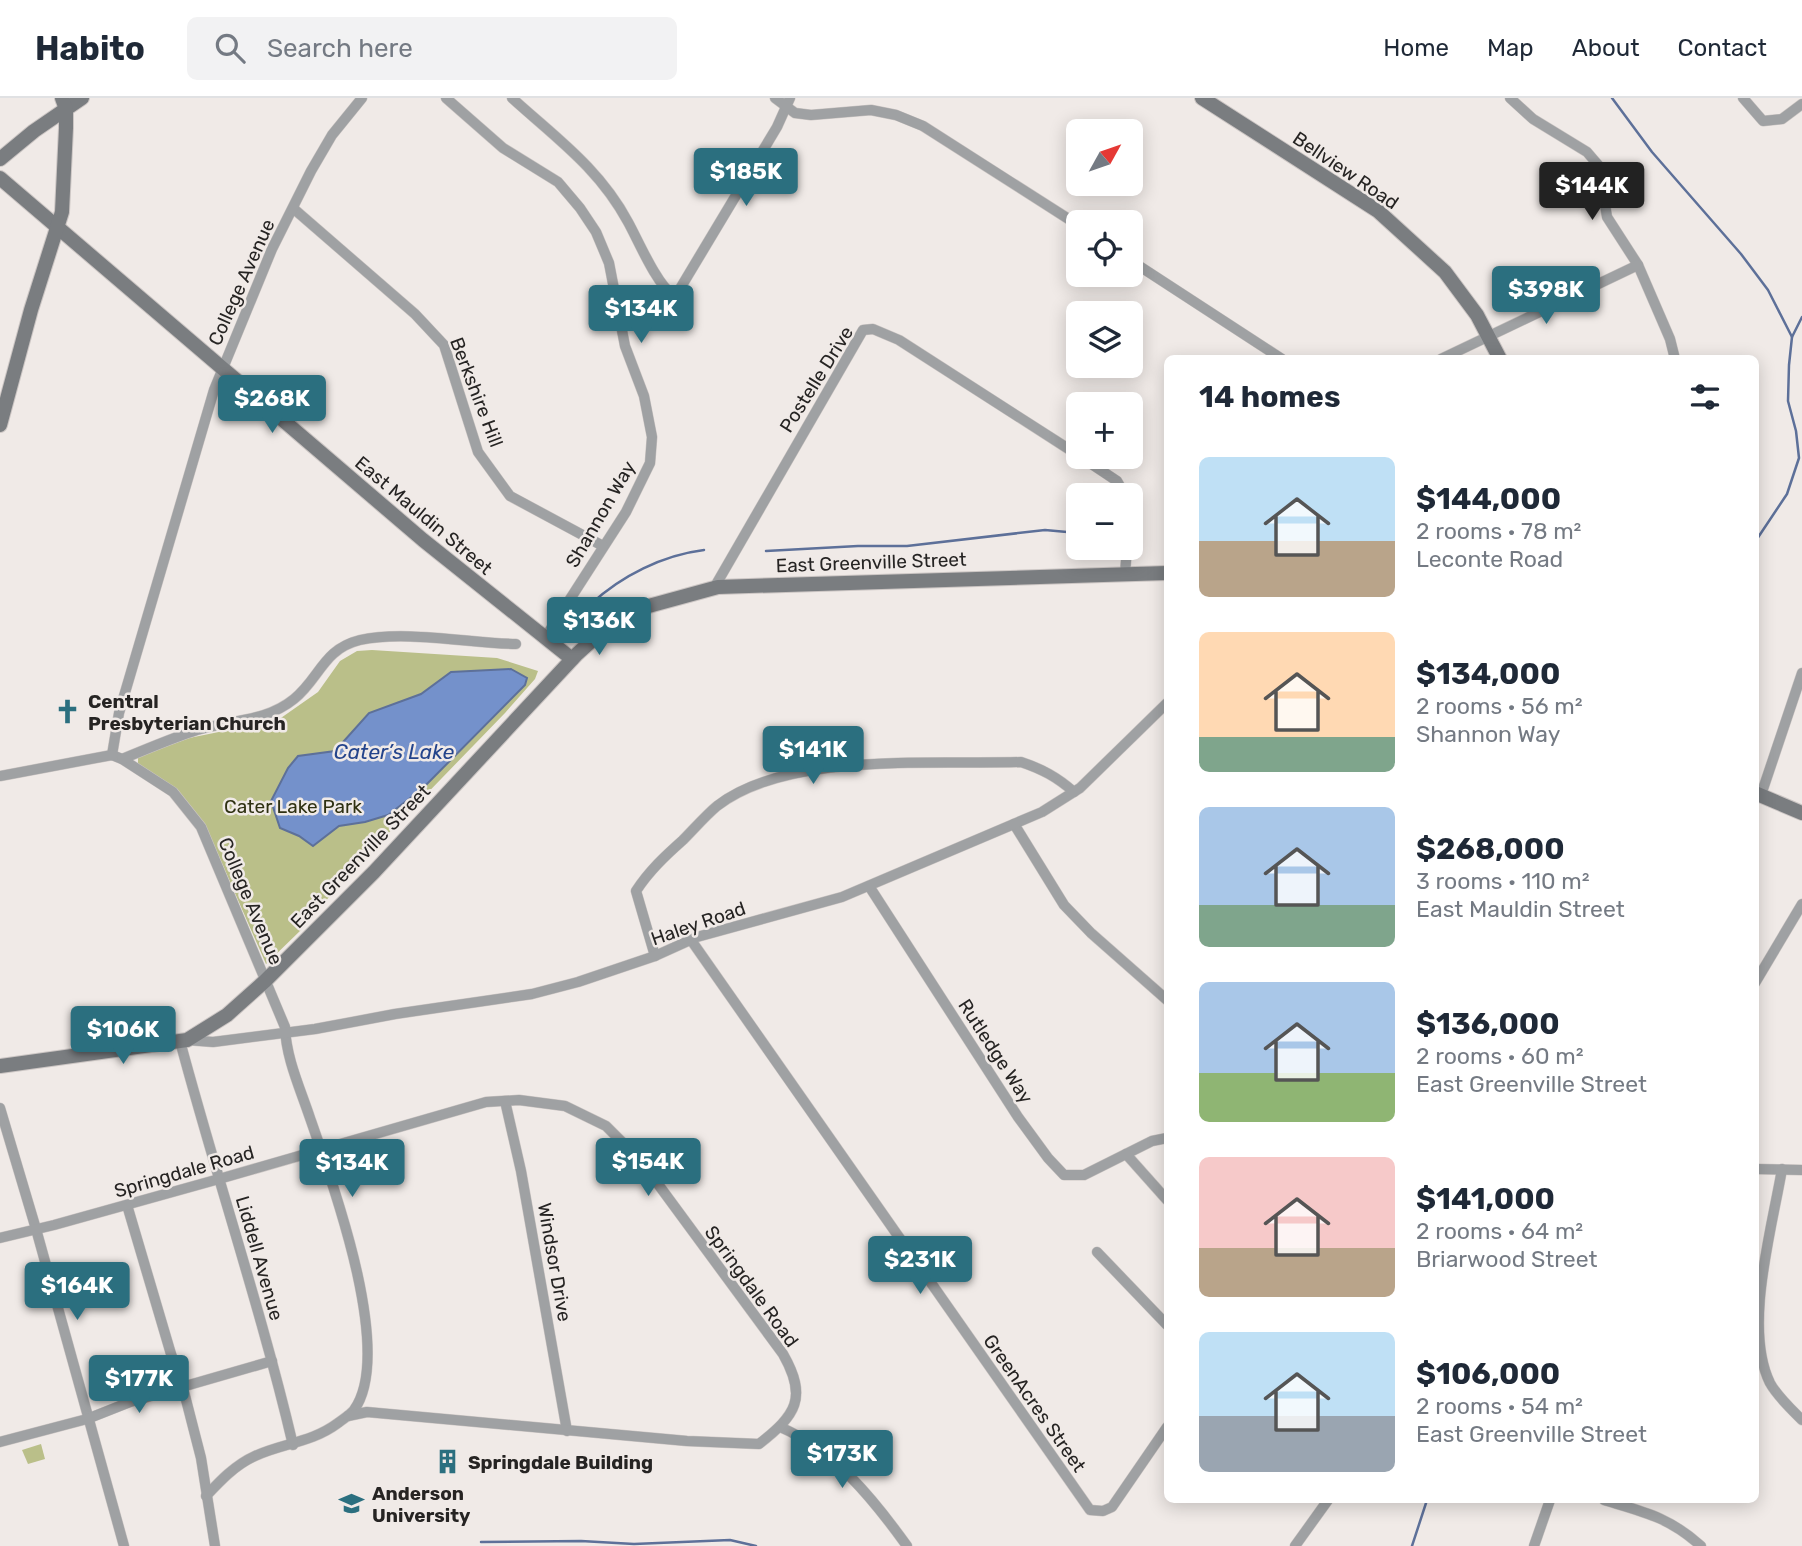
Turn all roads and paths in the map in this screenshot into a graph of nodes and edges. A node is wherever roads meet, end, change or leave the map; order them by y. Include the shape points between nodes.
1 (82, 98) edge
2 (362, 98) edge
3 (446, 98) edge
4 (512, 98) edge
5 (775, 98) edge
6 (1202, 98) edge
7 (1510, 98) edge
8 (1743, 98) edge
9 (64, 103) edge
10 (789, 103) edge
11 (1802, 104) edge
12 (0, 159) edge
13 (0, 178) edge
14 (294, 209) junction
15 (1066, 217) edge
16 (57, 226) junction
17 (1638, 265) junction
18 (1143, 268) edge
19 (1488, 337) junction
20 (1276, 355) edge
21 (1450, 355) edge
22 (1498, 355) edge
23 (1674, 355) edge
24 (222, 369) junction
25 (0, 425) edge
26 (1066, 448) edge
27 (1099, 469) edge
28 (1118, 483) edge
29 (603, 546) junction
30 (1126, 560) edge
31 (1164, 573) edge
32 (1125, 574) junction
33 (714, 587) junction
34 (545, 638) junction
35 (516, 644) dead end
36 (572, 659) junction
37 (1802, 674) edge
38 (1164, 706) edge
39 (117, 757) junction
40 (0, 776) edge
41 (1759, 791) edge
42 (1073, 792) junction
43 (1759, 794) edge
44 (1802, 813) edge
45 (1014, 824) junction
46 (869, 886) junction
47 (1802, 904) edge
48 (691, 940) junction
49 (655, 956) junction
50 (1759, 977) edge
51 (265, 981) junction
52 (1164, 997) edge
53 (285, 1032) junction
54 (183, 1040) junction
55 (0, 1066) edge
56 (505, 1101) junction
57 (0, 1108) edge
58 (1164, 1139) edge
59 (321, 1150) junction
60 (1126, 1154) junction
61 (1759, 1169) edge
62 (1782, 1169) junction
63 (1802, 1170) edge
64 (219, 1180) junction
65 (1164, 1197) edge
66 (127, 1205) junction
67 (36, 1229) junction
68 (0, 1238) edge
69 (1097, 1252) dead end
70 (1759, 1295) edge
71 (1164, 1322) edge
72 (1759, 1350) edge
73 (272, 1361) junction
74 (183, 1388) junction
75 (348, 1416) junction
76 (88, 1419) junction
77 (1802, 1420) edge
78 (780, 1427) junction
79 (567, 1430) junction
80 (1164, 1431) edge
81 (0, 1442) edge
82 (293, 1445) junction
83 (206, 1496) junction
84 (1326, 1503) edge
85 (1549, 1503) edge
86 (1614, 1503) edge
87 (124, 1546) edge
88 (215, 1546) edge
89 (907, 1546) edge
90 (1295, 1546) edge
91 (1534, 1546) edge
92 (1700, 1546) edge

1 - 9 street
2 - 14 street, College Avenue via 332,135
3 - 29 street, Shannon Way via 503,148 558,182 596,232 609,263 625,346 644,396 652,437 650,463
4 - 10 street via 601,179 673,295
5 - 10 street
6 - 19 street, Bellview Road via 1378,211 1446,272
7 - 17 street via 1533,119 1587,152 1599,166 1607,217
8 - 11 street via 1763,121 1782,119
9 - 12 street
9 - 16 street via 64,188
10 - 15 street via 795,113 871,110 923,126
13 - 16 street, East Mauldin Street
14 - 24 street, College Avenue via 272,249
14 - 29 street, Berkshire Hill via 444,345 478,452 510,496
16 - 24 street, East Mauldin Street
16 - 25 street
17 - 19 street
17 - 23 street
18 - 20 street
19 - 21 street
19 - 22 street, Bellview Road
24 - 34 street, East Mauldin Street
24 - 39 street, College Avenue via 119,713
26 - 33 street, Postelle Drive via 899,340 873,328 863,330
27 - 28 street, Postelle Drive
29 - 34 street, Shannon Way
30 - 32 street
31 - 32 street, East Greenville Street
32 - 33 street, East Greenville Street
33 - 36 street, East Greenville Street via 645,607 609,625
34 - 36 street, East Mauldin Street
35 - 39 street via 396,637 362,640 330,654 294,699 278,709
36 - 51 street, East Greenville Street via 374,872
37 - 41 street
38 - 42 street, Haley Road
39 - 40 street
39 - 51 street, College Avenue via 173,792 201,827
42 - 45 street, Haley Road
42 - 49 street via 1057,777 1021,762 856,765 794,773 743,792 718,806 648,872 636,891
43 - 44 street
45 - 46 street, Haley Road
45 - 52 street via 1064,905
46 - 48 street, Haley Road
46 - 60 street, Rutledge Way via 968,1042 1064,1175 1084,1175
47 - 50 street
48 - 49 street, Haley Road
48 - 80 street, GreenAcres Street via 1090,1510 1112,1507
49 - 53 street, Haley Road via 532,994
51 - 53 street, College Avenue
51 - 54 street, East Greenville Street via 227,1015
53 - 54 street, Haley Road via 213,1042
53 - 59 street, College Avenue via 285,1044
54 - 55 street, East Greenville Street
54 - 64 street, Liddell Avenue
56 - 59 street, Springdale Road via 486,1102
56 - 78 street, Springdale Road via 565,1106 606,1126 641,1161 791,1369 797,1384 795,1406
56 - 79 street, Windsor Drive via 522,1171
57 - 67 street
58 - 60 street
59 - 64 street, Springdale Road
59 - 75 street, College Avenue via 360,1278 365,1310 365,1391
60 - 65 street
61 - 62 street
62 - 63 street
62 - 70 street
64 - 66 street, Springdale Road
64 - 73 street, Liddell Avenue
66 - 67 street, Springdale Road
66 - 74 street
67 - 68 street, Springdale Road
67 - 76 street
69 - 71 street
72 - 77 street via 1771,1384
73 - 74 street
73 - 82 street, Liddell Avenue
74 - 76 street
74 - 83 street
75 - 79 street via 367,1412
75 - 82 street, College Avenue via 312,1439
76 - 81 street
76 - 87 street
78 - 79 street via 759,1444
78 - 89 street via 803,1437 853,1479
82 - 83 street, College Avenue via 254,1456 224,1476
83 - 88 street
84 - 90 street
85 - 91 street
86 - 92 street via 1663,1518

